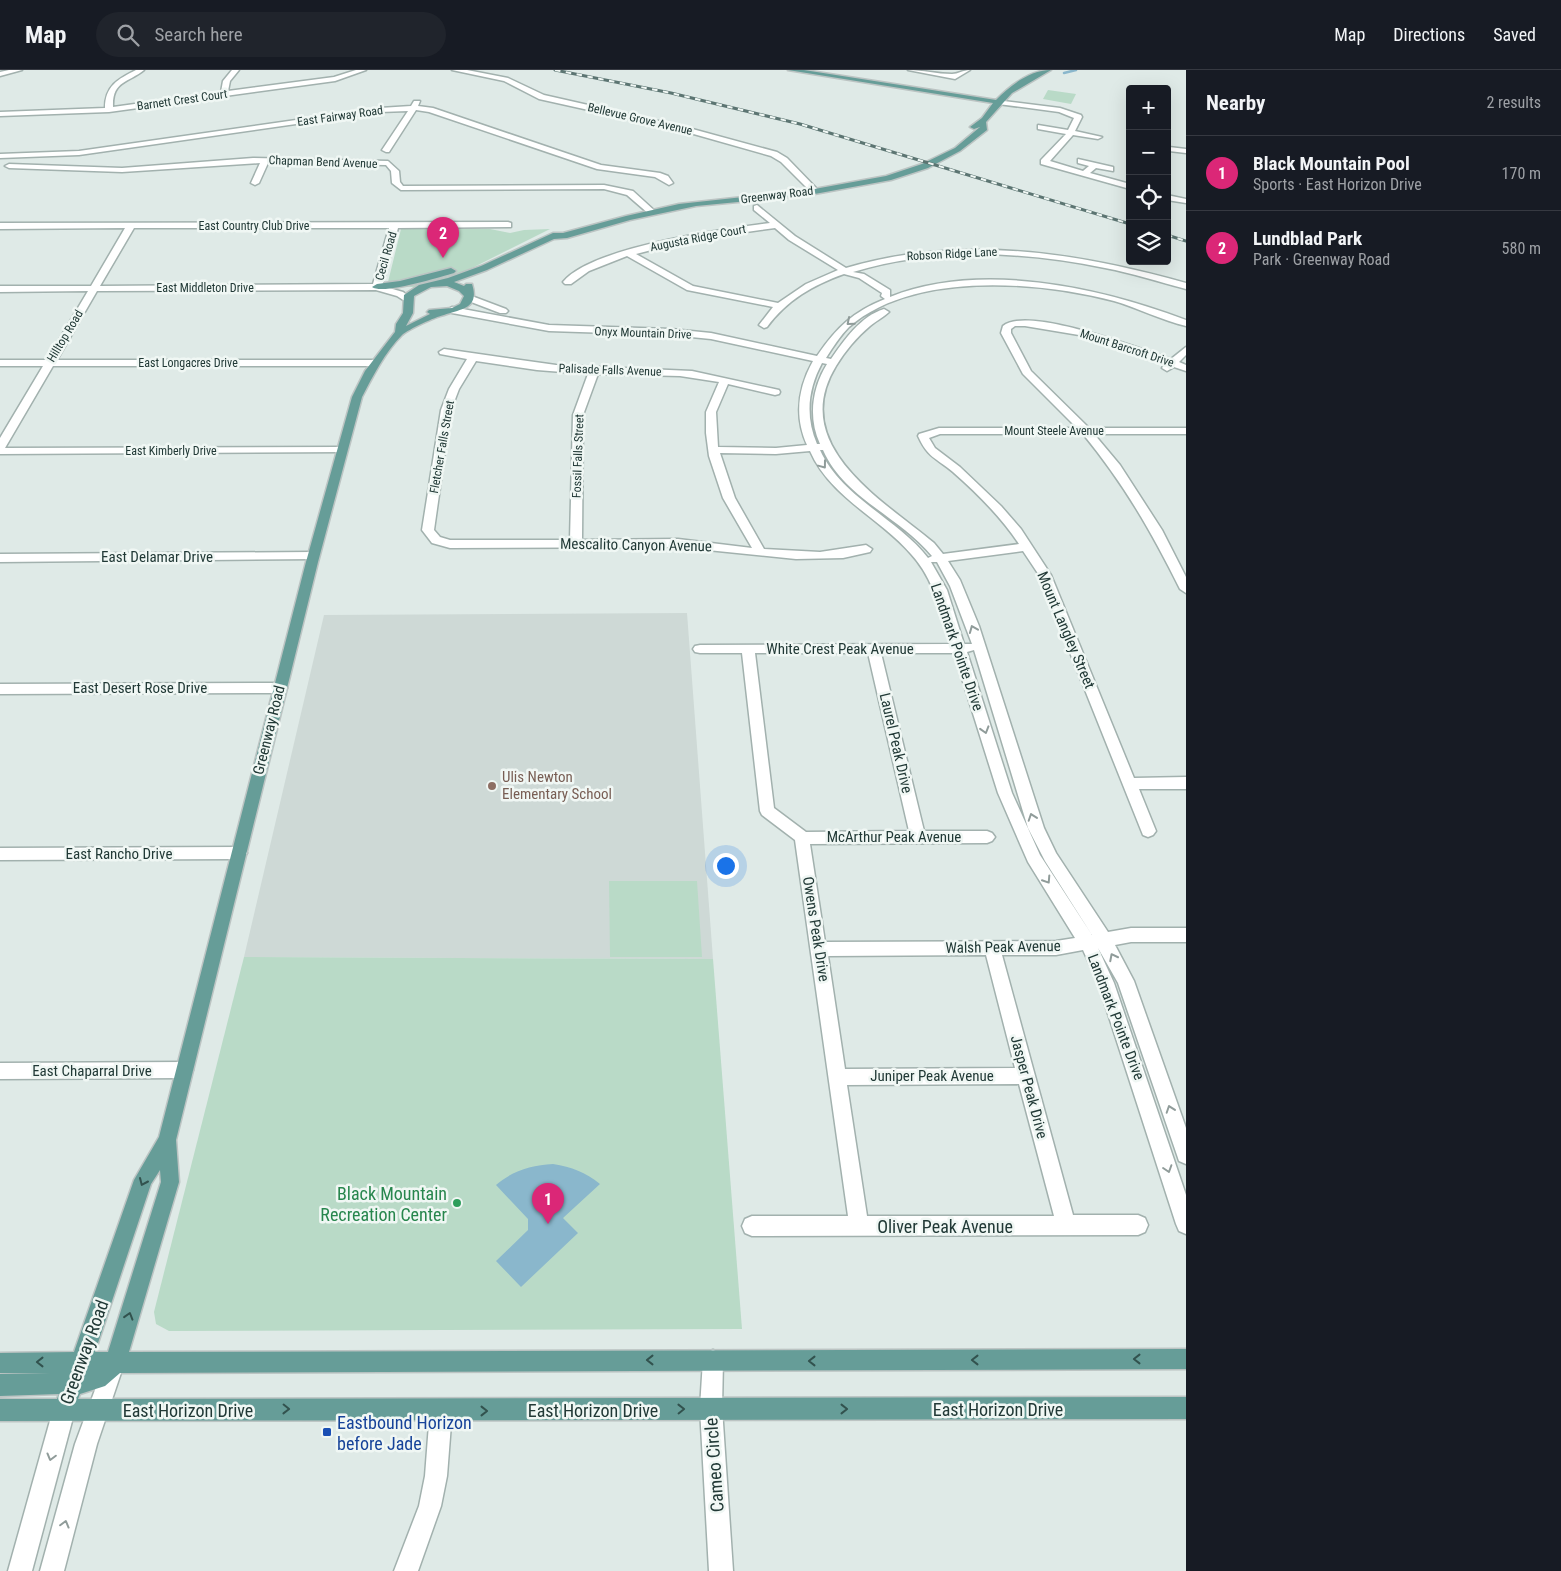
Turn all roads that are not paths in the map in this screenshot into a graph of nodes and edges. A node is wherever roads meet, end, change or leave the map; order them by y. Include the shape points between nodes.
1 (19, 70) edge
2 (141, 70) edge
3 (236, 70) edge
4 (362, 70) edge
5 (455, 70) edge
6 (791, 70) edge
7 (911, 70) edge
8 (967, 70) edge
9 (1048, 70) edge
10 (0, 74) edge
11 (225, 94) junction
12 (998, 102) junction
13 (416, 106) junction
14 (109, 110) junction
15 (0, 114) edge
16 (1041, 127) dead end
17 (1071, 132) junction
18 (1098, 137) dead end
19 (1172, 149) dead end
20 (386, 150) dead end
21 (1186, 151) edge
22 (0, 156) edge
23 (265, 160) junction
24 (1081, 161) dead end
25 (596, 165) junction
26 (1095, 165) junction
27 (0, 166) edge
28 (1110, 169) dead end
29 (1084, 174) junction
30 (580, 179) junction
31 (255, 184) dead end
32 (669, 184) dead end
33 (1126, 186) edge
34 (812, 188) junction
35 (1186, 191) edge
36 (1171, 198) edge
37 (1184, 200) edge
38 (758, 208) dead end
39 (649, 209) junction
40 (394, 225) junction
41 (508, 225) dead end
42 (776, 225) junction
43 (0, 226) edge
44 (131, 226) junction
45 (1038, 243) dead end
46 (628, 253) junction
47 (1039, 254) junction
48 (496, 262) junction
49 (484, 268) junction
50 (849, 273) junction
51 (568, 282) dead end
52 (440, 283) junction
53 (1186, 286) edge
54 (377, 287) junction
55 (0, 289) edge
56 (93, 289) junction
57 (468, 296) junction
58 (894, 300) junction
59 (414, 306) junction
60 (780, 306) junction
61 (447, 311) junction
62 (1186, 322) edge
63 (764, 325) dead end
64 (1186, 330) edge
65 (400, 332) junction
66 (1186, 350) edge
67 (444, 352) dead end
68 (473, 357) junction
69 (829, 358) junction
70 (0, 363) edge
71 (49, 363) junction
72 (375, 363) junction
73 (1169, 366) junction
74 (1186, 368) edge
75 (594, 371) junction
76 (725, 381) junction
77 (775, 392) dead end
78 (1086, 431) junction
79 (1186, 431) edge
80 (923, 436) joint
81 (0, 446) edge
82 (819, 447) junction
83 (341, 450) junction
84 (715, 450) junction
85 (0, 452) edge
86 (436, 540) joint
87 (576, 543) junction
88 (1027, 547) junction
89 (866, 549) dead end
90 (759, 551) junction
91 (313, 556) junction
92 (0, 558) edge
93 (941, 558) junction
94 (924, 561) junction
95 (1186, 588) edge
96 (960, 648) junction
97 (979, 648) junction
98 (700, 649) dead end
99 (748, 649) junction
100 (874, 649) junction
101 (280, 688) junction
102 (0, 689) edge
103 (1186, 783) edge
104 (1129, 784) junction
105 (1148, 831) dead end
106 (918, 837) junction
107 (987, 837) dead end
108 (802, 838) junction
109 (239, 853) junction
110 (0, 854) edge
111 (1186, 935) edge
112 (1095, 940) junction
113 (992, 948) junction
114 (819, 949) junction
115 (184, 1070) junction
116 (0, 1071) edge
117 (1026, 1076) junction
118 (838, 1077) junction
119 (167, 1140) junction
120 (1186, 1155) edge
121 (1186, 1224) edge
122 (1138, 1225) dead end
123 (752, 1226) dead end
124 (859, 1226) junction
125 (1066, 1226) junction
126 (1186, 1359) edge
127 (713, 1360) junction
128 (0, 1363) edge
129 (80, 1363) junction
130 (115, 1363) junction
131 (72, 1384) junction
132 (0, 1385) edge
133 (711, 1408) junction
134 (1186, 1408) edge
135 (0, 1410) edge
136 (64, 1410) junction
137 (98, 1410) junction
138 (441, 1411) junction
139 (20, 1571) edge
140 (52, 1571) edge
141 (406, 1571) edge
142 (721, 1571) edge

1 - 10 street
2 - 14 street via 114,86 109,94
3 - 11 street via 224,83
4 - 11 street, Barnett Crest Court via 336,79
5 - 34 street, Bellevue Grove Avenue via 506,79 542,97 685,129 774,154
6 - 12 main road
7 - 8 street via 955,77
9 - 12 main road, Greenway Road via 1016,86
11 - 14 street, Barnett Crest Court
12 - 17 street via 1078,117
12 - 34 main road, Greenway Road via 983,124 984,128 968,144 921,167 869,182
13 - 20 street
13 - 22 street, East Fairway Road via 79,153
13 - 25 street, East Fairway Road
14 - 15 street, Barnett Crest Court
16 - 17 street
17 - 18 street
17 - 29 street via 1044,162
19 - 21 street
23 - 27 street, Chapman Bend Avenue via 122,170
23 - 30 street, Chapman Bend Avenue via 388,163 401,188
23 - 31 street
24 - 26 street
25 - 30 street
25 - 32 street, East Fairway Road via 656,175
26 - 28 street
26 - 29 street
29 - 33 street
30 - 39 street, Chapman Bend Avenue via 636,197
34 - 39 main road, Greenway Road
35 - 37 street
36 - 37 street
38 - 42 street
39 - 48 main road, Greenway Road via 564,236 553,236
40 - 41 street, East Country Club Drive
40 - 44 street, East Country Club Drive
40 - 54 street, Cecil Road
42 - 46 street, Augusta Ridge Court via 684,238
42 - 50 street via 800,244
43 - 44 street, East Country Club Drive
44 - 56 street, Hilltop Road
45 - 47 street
46 - 51 street, Augusta Ridge Court via 574,274
46 - 60 street via 690,288
47 - 50 street, Robson Ridge Lane via 976,251 919,254 886,260
47 - 53 street, Robson Ridge Lane via 1138,271
48 - 49 main road, Greenway Road
48 - 54 main road
49 - 52 main road, Greenway Road
49 - 57 main road, Greenway Road via 471,282
50 - 58 street via 860,284
50 - 60 street, Robson Ridge Lane via 813,283
52 - 57 main road via 458,286
52 - 59 main road, Greenway Road via 414,290
54 - 56 street, East Middleton Drive
54 - 59 street, East Middleton Drive via 400,294
55 - 56 street, East Middleton Drive
56 - 71 street, Hilltop Road
57 - 61 main road, Greenway Road via 466,303
57 - 69 street, Onyx Mountain Drive via 492,308 539,319 708,327
58 - 62 street, Landmark Pointe Drive via 949,286 1021,284 1103,296
58 - 64 street, Landmark Pointe Drive via 971,291 1041,292 1102,302
58 - 69 street, Landmark Pointe Drive
59 - 61 main road
59 - 65 main road, Greenway Road via 401,324
60 - 63 street, Robson Ridge Lane
61 - 65 main road, Greenway Road
61 - 69 street, Onyx Mountain Drive via 549,328 711,336
65 - 72 main road, Greenway Road
66 - 73 street
67 - 68 street, Palisade Falls Avenue
68 - 75 street, Palisade Falls Avenue via 517,365
68 - 86 street, Fletcher Falls Street via 457,382 448,405 428,530
69 - 82 street, Landmark Pointe Drive via 819,397
70 - 71 street, East Longacres Drive
71 - 72 street, East Longacres Drive
71 - 81 street, Hilltop Road
72 - 83 main road, Greenway Road via 357,397
73 - 74 street, Mount Barcroft Drive
73 - 78 street, Mount Barcroft Drive via 1087,333 1025,323 1008,325 1006,333 1027,372
75 - 76 street, Palisade Falls Avenue via 671,372
75 - 87 street, Fossil Falls Street via 578,415
76 - 77 street, Palisade Falls Avenue
76 - 84 street via 711,413
78 - 79 street, Mount Steele Avenue
78 - 80 street, Mount Steele Avenue via 939,431
78 - 95 street via 1121,475 1156,530
80 - 88 street, Mount Langley Street via 930,450 956,469 997,508
82 - 84 street via 776,451
82 - 93 street, Landmark Pointe Drive via 847,477 917,534
82 -> 94 street, Landmark Pointe Drive via 818,458 834,479
83 - 85 street, East Kimberly Drive
83 - 91 main road, Greenway Road
84 - 90 street via 718,473 729,499
86 - 87 street, Mescalito Canyon Avenue via 450,544
87 - 90 street, Mescalito Canyon Avenue via 678,543
88 - 93 street
88 - 104 street, Mount Langley Street via 1045,575
89 - 90 street, Mescalito Canyon Avenue via 844,555 788,555
91 - 92 street, East Delamar Drive
91 - 101 main road, Greenway Road
93 - 94 street
97 -> 93 street, Landmark Pointe Drive via 959,592
94 - 96 street, Landmark Pointe Drive via 941,590
96 - 97 street, White Crest Peak Avenue
96 - 100 street, White Crest Peak Avenue
96 -> 112 street, Landmark Pointe Drive via 1005,793 1023,837 1033,858
112 -> 97 street, Landmark Pointe Drive via 1039,835
98 - 99 street, White Crest Peak Avenue
99 - 100 street, White Crest Peak Avenue
99 - 108 street via 767,811 792,826
100 - 106 street, Laurel Peak Drive
101 - 102 street, East Desert Rose Drive
101 - 109 main road, Greenway Road
103 - 104 street
104 - 105 street, Mount Langley Street
106 - 107 street, McArthur Peak Avenue
106 - 108 street, McArthur Peak Avenue
108 - 114 street, Owens Peak Drive
109 - 110 street, East Rancho Drive
109 - 115 main road, Greenway Road
111 - 112 street, Walsh Peak Avenue via 1131,935
112 - 113 street, Walsh Peak Avenue via 1056,948
120 -> 112 street, Landmark Pointe Drive via 1126,982
112 -> 121 street, Landmark Pointe Drive via 1106,983
113 - 114 street, Walsh Peak Avenue
113 - 117 street, Jasper Peak Drive
114 - 118 street, Owens Peak Drive
115 - 116 street, East Chaparral Drive
115 - 119 main road, Greenway Road
117 - 118 street, Juniper Peak Avenue
117 - 125 street, Jasper Peak Drive
118 - 124 street, Owens Peak Drive
119 -> 129 main road, Greenway Road via 143,1180
130 -> 119 main road, Greenway Road via 170,1182
122 - 125 street, Oliver Peak Avenue
123 - 124 street, Oliver Peak Avenue
124 - 125 street, Oliver Peak Avenue
126 -> 127 main road
127 -> 130 main road
127 - 133 street, Cameo Circle
129 -> 128 main road
129 - 130 main road
129 - 131 main road, Greenway Road
130 - 131 main road via 106,1374 95,1380
130 - 137 street, Greenway Road
131 - 132 main road
131 - 136 main road, Greenway Road
133 -> 134 main road, East Horizon Drive
138 -> 133 main road, East Horizon Drive
133 - 142 street, Cameo Circle
135 - 136 main road, East Horizon Drive
136 - 137 main road, East Horizon Drive
136 -> 139 street, Greenway Road
137 -> 138 main road, East Horizon Drive
140 -> 137 street, Greenway Road
138 - 141 street via 436,1476 430,1506

